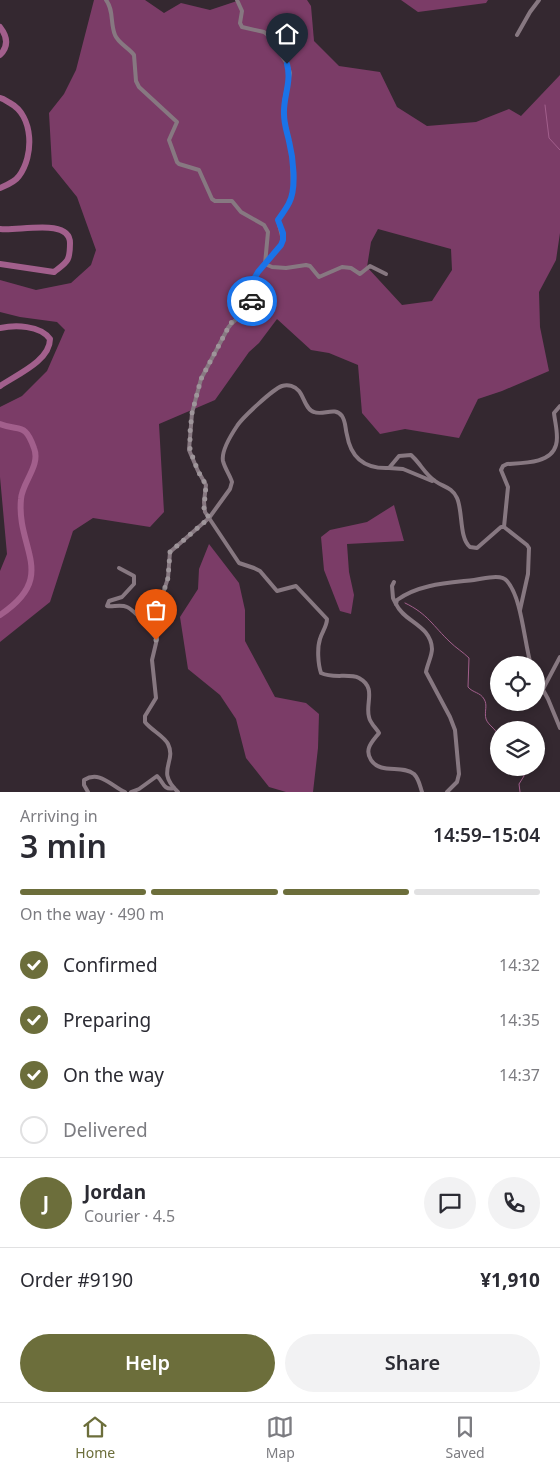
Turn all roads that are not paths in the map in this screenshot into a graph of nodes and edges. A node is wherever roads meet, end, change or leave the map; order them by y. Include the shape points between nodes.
1 (106, 0) edge
2 (237, 0) edge
3 (539, 0) edge
4 (517, 35) dead end
5 (265, 264) junction
6 (386, 274) dead end
7 (560, 406) edge
8 (390, 468) junction
9 (436, 482) junction
10 (209, 518) junction
11 (504, 527) junction
12 (120, 568) dead end
13 (394, 582) dead end
14 (396, 604) junction
15 (519, 612) junction
16 (156, 640) junction
17 (529, 656) edge
18 (560, 657) edge
19 (545, 684) edge
20 (545, 696) edge
21 (560, 728) edge
22 (174, 788) junction
23 (88, 792) edge
24 (125, 792) edge
25 (131, 792) edge
26 (178, 792) edge
27 (422, 792) edge
28 (447, 792) edge

1 - 5 street via 114,34 134,55 139,88 178,122 169,140 177,162 199,170 212,199 232,201 240,212 264,225 268,232
2 - 5 street via 242,11 242,28 269,36 290,73 284,116 292,158 293,193 278,220 283,240
3 - 4 street
5 - 6 street via 286,268 306,265 319,277 342,267 360,274 370,266
5 - 10 street via 254,279 252,306 233,320 201,379 192,413 190,450 205,482 204,508
7 - 11 street via 554,413 557,444 551,454 543,459 507,464 501,470 508,487
8 - 9 street via 403,469
8 - 9 street via 399,456 410,455
8 - 10 street via 360,462 349,444 340,414 334,411 313,412 299,390 290,385 279,387 243,418 235,430 223,454 232,486
9 - 11 street via 454,492 465,540 470,547 477,548
10 - 16 street via 170,552 168,578 156,615
10 - 27 street via 239,563 260,571 277,591 296,586 324,615 327,622 319,641 321,672 354,676 365,682 370,692 368,716 379,733 369,746 368,756 379,768 414,774
11 - 15 street via 529,548 528,574
12 - 16 street via 134,576 134,584 107,606 129,608
13 - 14 street
14 - 15 street via 403,595 431,586 494,577 508,581
14 - 28 street via 402,614 428,636 432,649 426,672 455,730 459,774 457,782
15 - 17 street
16 - 22 street via 152,660 156,698 144,722 169,746 167,774
18 - 19 street
20 - 21 street
22 - 25 street via 165,787 157,776
22 - 26 street
23 - 24 street via 84,780 90,777 98,777

